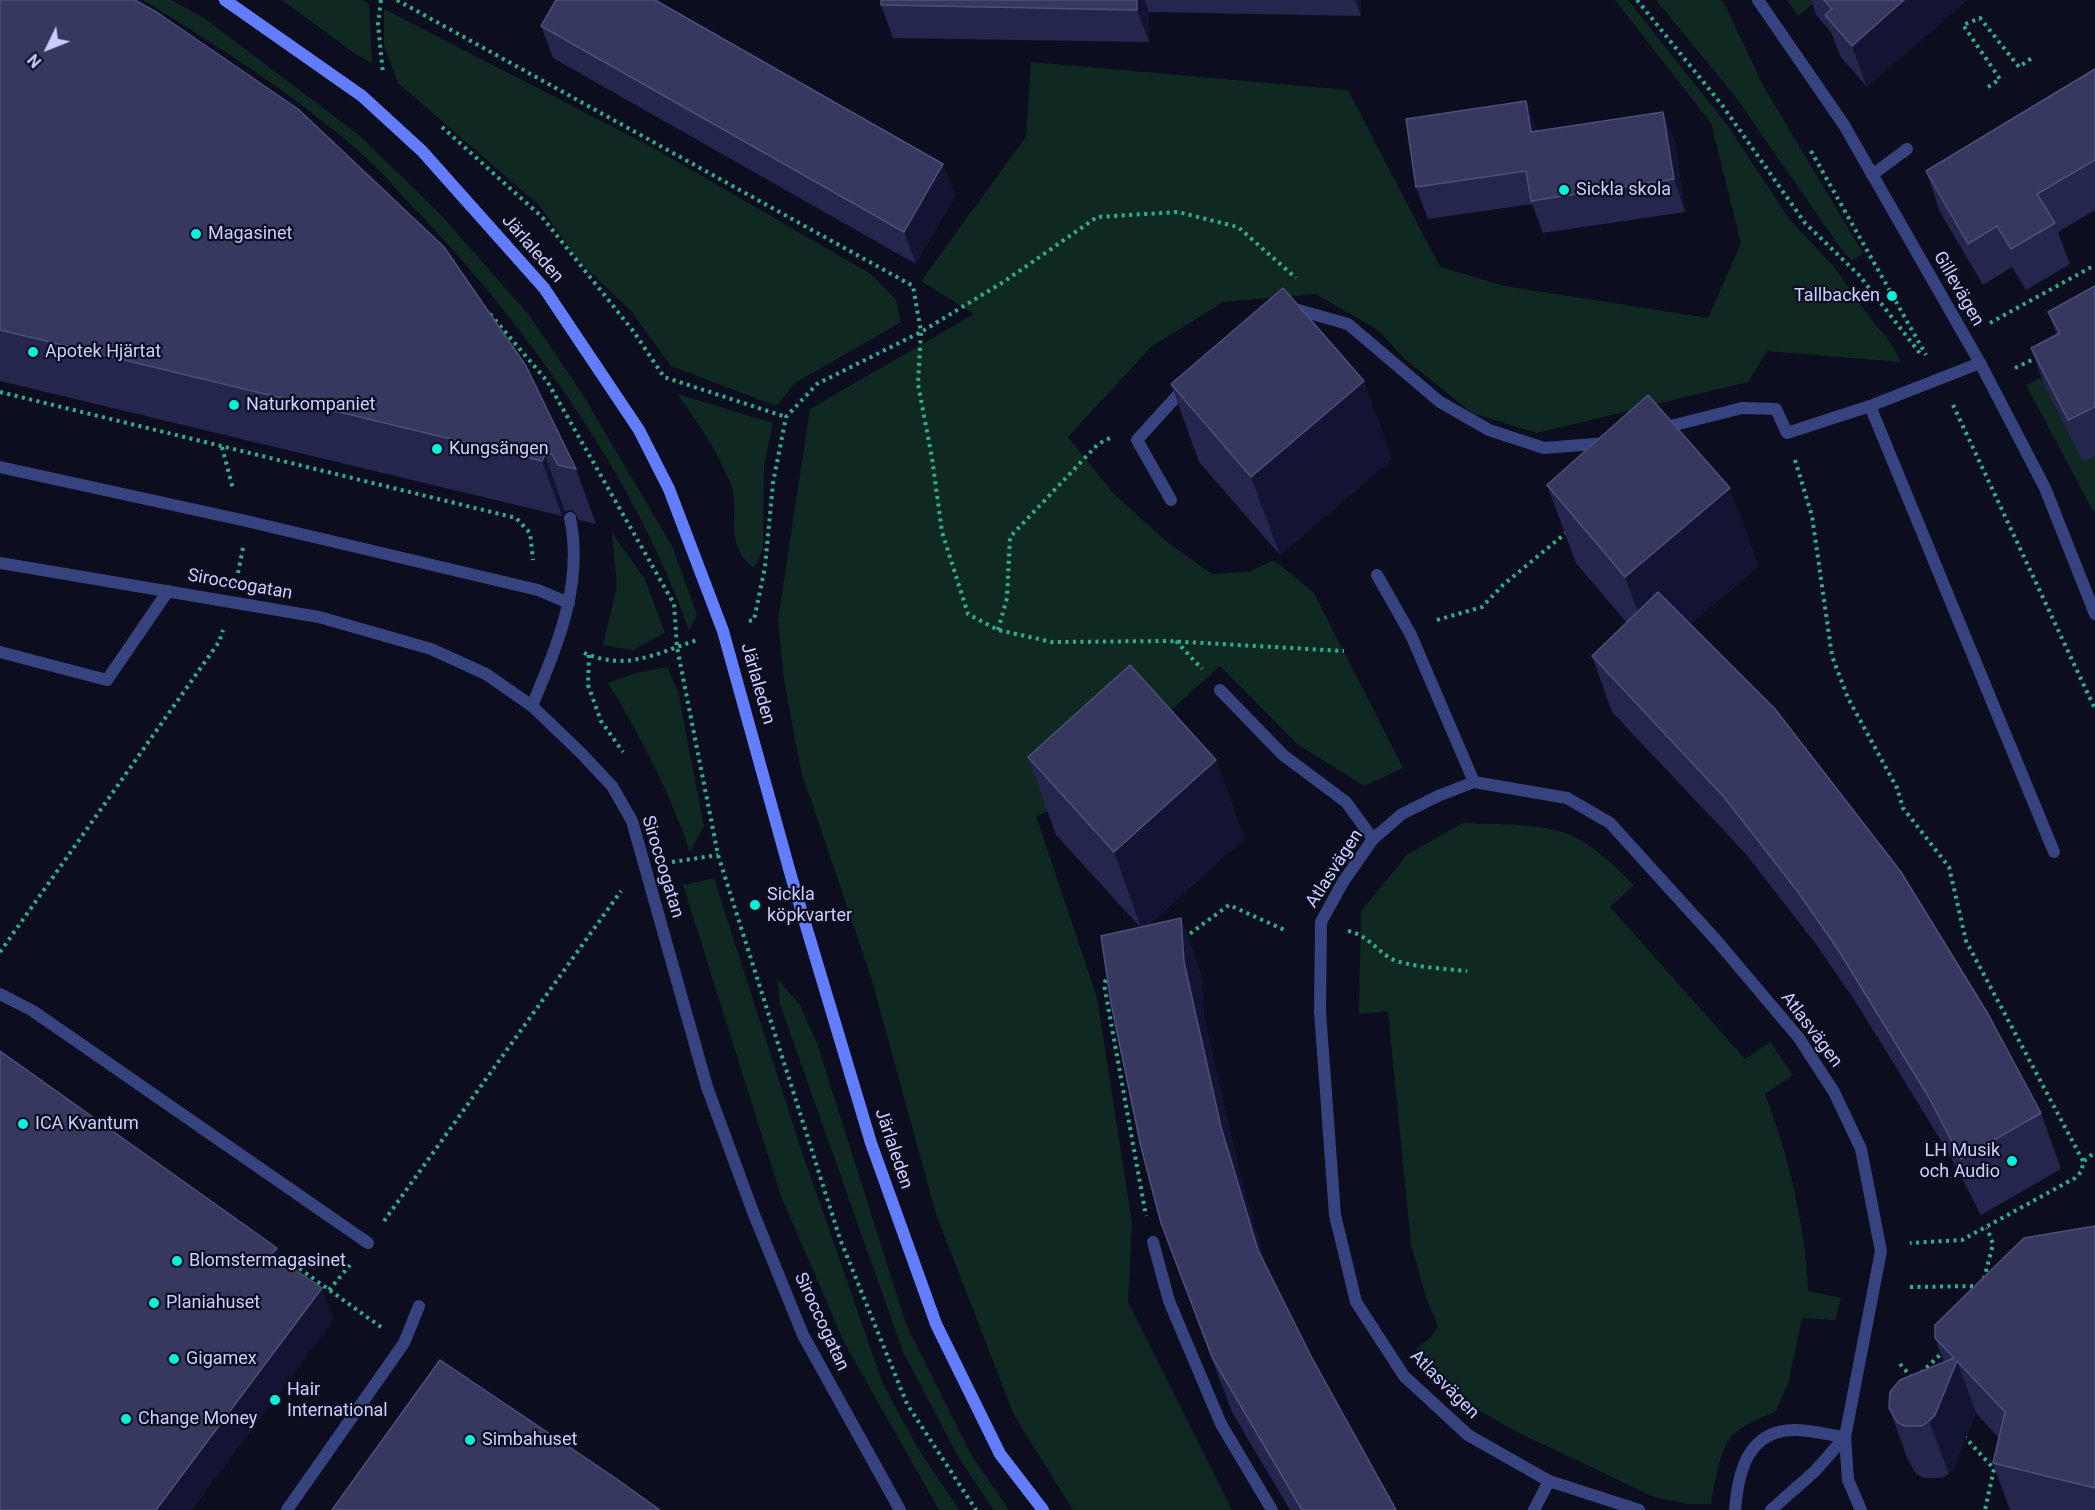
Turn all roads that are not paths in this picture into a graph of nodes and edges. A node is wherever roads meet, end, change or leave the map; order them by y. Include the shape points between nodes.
1 (225, 0) edge
2 (1758, 0) edge
3 (1907, 150) dead end
4 (1872, 175) junction
5 (1280, 314) edge
6 (1980, 363) junction
7 (1196, 375) edge
8 (1870, 406) junction
9 (1643, 433) edge
10 (1616, 440) edge
11 (0, 467) edge
12 (1171, 500) dead end
13 (570, 518) edge
14 (0, 563) edge
15 (1377, 575) dead end
16 (168, 591) junction
17 (569, 603) junction
18 (2095, 614) edge
19 (0, 652) edge
20 (1220, 690) road end
21 (532, 706) junction
22 (1474, 782) junction
23 (1373, 839) junction
24 (2054, 852) dead end
25 (0, 994) edge
26 (1153, 1242) edge
27 (368, 1243) road end
28 (419, 1306) dead end
29 (1845, 1437) junction
30 (1549, 1481) junction
31 (287, 1510) edge
32 (900, 1510) edge
33 (1043, 1510) edge
34 (1272, 1510) edge
35 (1534, 1510) edge
36 (1639, 1510) edge
37 (1735, 1510) edge
38 (1772, 1510) edge
39 (1862, 1510) edge

1 - 33 main road, Järlaleden via 362,96 422,151 544,288 639,430 669,489 723,631 870,1143 936,1324 1000,1454
2 - 4 street, Gillevägen via 1844,125
3 - 4 street
4 - 6 street, Gillevägen
5 - 10 street via 1290,308 1348,324 1440,402 1489,430 1544,448
6 - 8 street
6 - 18 street, Gillevägen via 2045,488
7 - 12 street via 1137,440
8 - 9 street via 1786,433 1776,409 1742,408
8 - 24 street
11 - 17 street via 242,520 538,591
13 - 17 street via 575,543
14 - 16 street, Siroccogatan
15 - 22 street via 1411,635
16 - 19 street via 107,680
16 - 21 street, Siroccogatan via 319,617 430,649 486,674
17 - 21 street
20 - 23 street via 1283,755 1346,802
21 - 32 street, Siroccogatan via 612,786 632,821 707,1087 758,1224 803,1335
22 - 23 street, Atlasvägen via 1402,814
22 - 29 street, Atlasvägen via 1567,798 1610,823 1688,907 1791,1029 1834,1092 1861,1149 1881,1251
23 - 30 street, Atlasvägen via 1321,922 1320,1012 1335,1215 1356,1302 1404,1376 1468,1435
25 - 27 street via 33,1011
26 - 34 street via 1169,1300 1221,1424
28 - 31 street via 404,1343
29 - 37 street via 1793,1430 1765,1439 1744,1460
29 - 38 street, Atlasvägen via 1815,1472
29 - 39 street, Atlasvägen via 1848,1480
30 - 35 street
30 - 36 street, Atlasvägen

